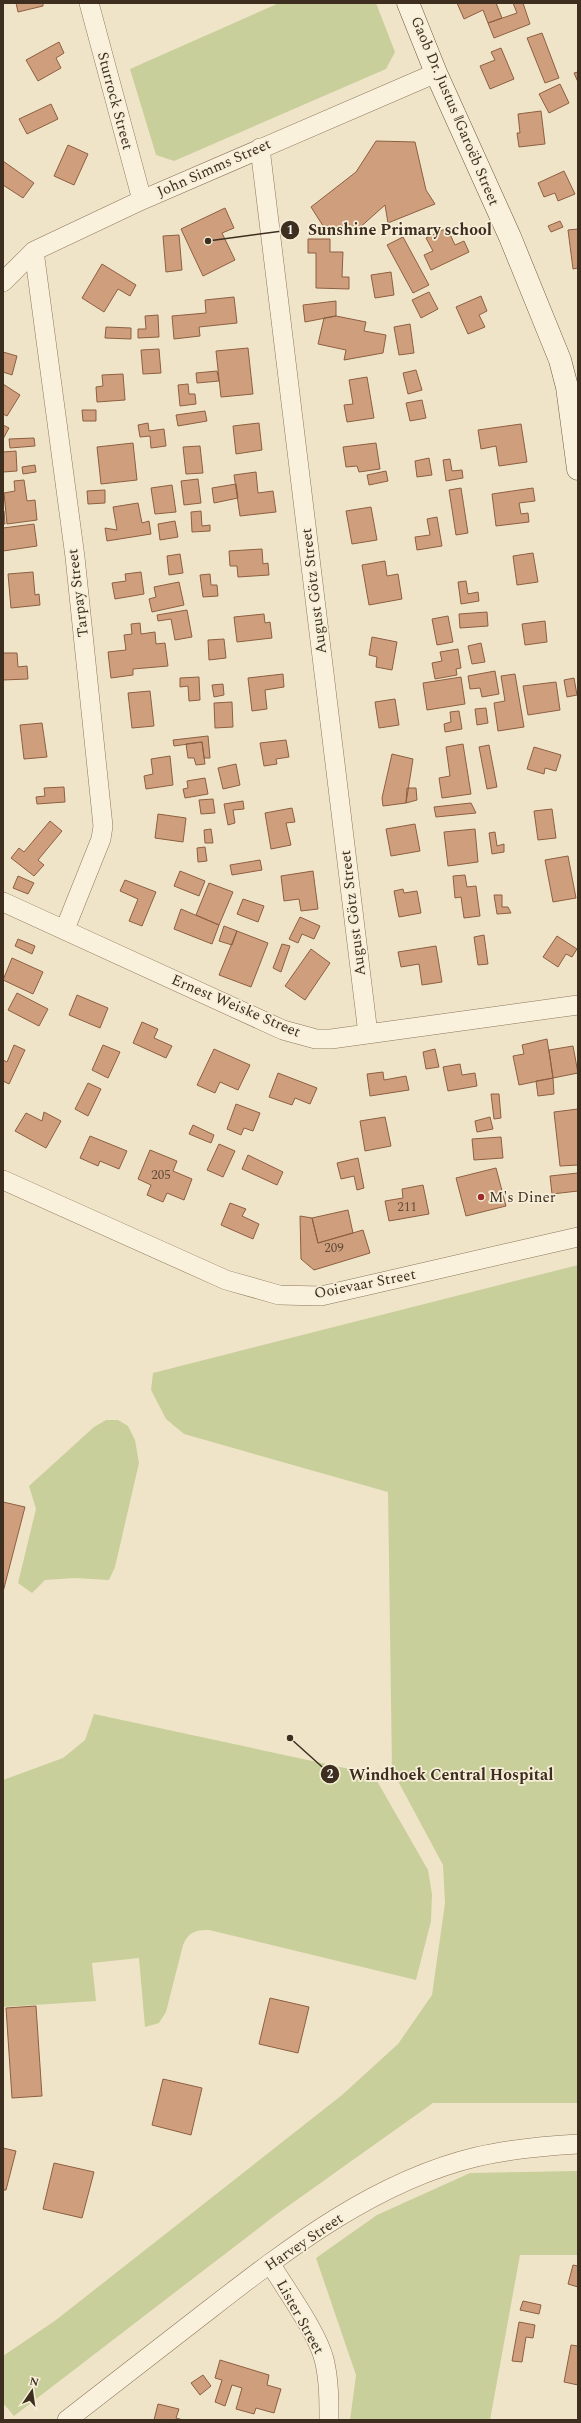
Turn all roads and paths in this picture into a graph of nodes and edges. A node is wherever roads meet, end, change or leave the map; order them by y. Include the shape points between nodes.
1 (89, 3) edge
2 (408, 3) edge
3 (436, 73) junction
4 (260, 148) junction
5 (142, 200) junction
6 (34, 251) junction
7 (3, 282) edge
8 (578, 469) edge
9 (3, 902) edge
10 (65, 929) junction
11 (578, 1005) edge
12 (368, 1034) junction
13 (3, 1180) edge
14 (578, 1237) edge
15 (578, 2144) edge
16 (270, 2263) junction
17 (67, 2420) edge
18 (329, 2420) edge

1 - 5 street, Sturrock Street
2 - 3 street, Gaob Dr. Justus ǁGaroëb Street
3 - 4 street, John Simms Street
3 - 8 street, Gaob Dr. Justus ǁGaroëb Street via 510,237 560,360 567,387
4 - 5 street, John Simms Street
4 - 12 street, August Götz Street
5 - 6 street, John Simms Street
6 - 7 street, John Simms Street
6 - 10 street, Tarpay Street via 75,558 103,826 101,839
9 - 10 street, Ernest Weiske Street
10 - 12 street, Ernest Weiske Street via 283,1030 316,1039
11 - 12 street, Ernest Weiske Street
13 - 14 street, Ooievaar Street via 226,1280 278,1295 321,1296
15 - 16 street, Harvey Street via 525,2148 476,2157 428,2172 374,2196
16 - 17 street, Harvey Street
16 - 18 street, Lister Street via 316,2340 323,2358 328,2378

